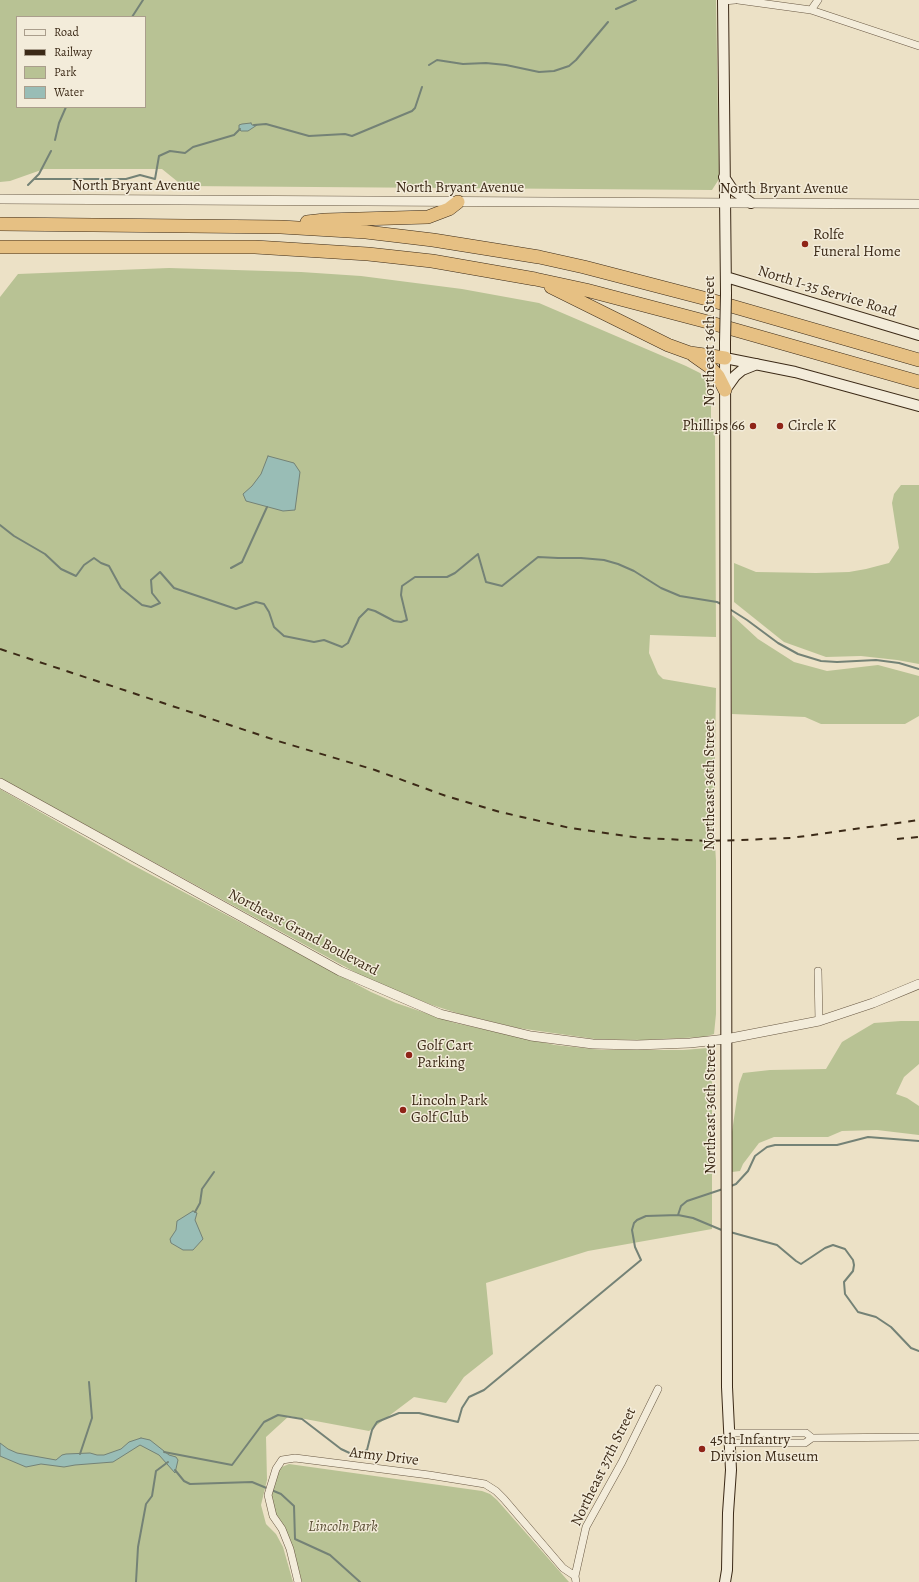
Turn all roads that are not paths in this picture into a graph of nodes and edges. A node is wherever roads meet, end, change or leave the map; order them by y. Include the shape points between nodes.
1 (723, 0) edge
2 (735, 0) edge
3 (738, 0) edge
4 (818, 0) edge
5 (811, 10) junction
6 (919, 46) edge
7 (724, 177) junction
8 (0, 199) edge
9 (458, 202) junction
10 (725, 203) junction
11 (751, 203) junction
12 (919, 204) edge
13 (0, 224) edge
14 (281, 227) junction
15 (0, 247) edge
16 (726, 277) junction
17 (535, 279) junction
18 (919, 335) edge
19 (690, 353) junction
20 (725, 358) junction
21 (919, 360) edge
22 (757, 364) junction
23 (919, 382) edge
24 (725, 390) junction
25 (919, 406) edge
26 (0, 783) edge
27 (818, 971) dead end
28 (919, 984) edge
29 (819, 1020) junction
30 (726, 1039) junction
31 (658, 1389) dead end
32 (730, 1438) junction
33 (919, 1438) edge
34 (727, 1570) junction
35 (576, 1579) edge
36 (298, 1582) edge
37 (725, 1582) edge
38 (730, 1582) edge

1 - 2 street
1 - 7 main road, Northeast 36th Street
3 - 5 street
4 - 5 street
5 - 6 street
7 - 10 main road, Northeast 36th Street
7 - 11 main road via 732,189
8 - 9 street, North Bryant Avenue
9 - 10 street, North Bryant Avenue
9 - 14 highway via 445,211 428,217 324,220
10 - 11 street, North Bryant Avenue
10 - 16 main road, Northeast 36th Street
11 - 12 street, North Bryant Avenue
13 - 14 highway
14 - 21 highway via 413,237 539,257 707,299
15 - 17 highway via 216,246 316,250 432,261
16 - 18 main road, North I-35 Service Road
16 - 20 main road, Northeast 36th Street, bridge
17 - 19 highway via 648,336
17 - 23 highway via 704,321
19 - 20 highway
19 - 24 highway via 710,367
20 - 22 main road
20 - 24 main road, Northeast 36th Street
22 - 24 main road via 742,370
22 - 25 main road
24 - 30 main road, Northeast 36th Street
26 - 30 street, Northeast Grand Boulevard via 340,971 440,1014 533,1036 593,1044 682,1044
27 - 29 street
28 - 29 street, Northeast Grand Boulevard via 873,1003
29 - 30 street, Northeast Grand Boulevard
30 - 32 main road, Northeast 36th Street via 727,1387
31 - 35 street, Northeast 37th Street via 586,1528
32 - 33 street via 806,1433 812,1438
32 - 34 main road, Northeast 36th Street
34 - 37 main road, Northeast 36th Street
34 - 38 main road, Northeast 36th Street
35 - 36 street, Army Drive via 563,1568 504,1499 485,1484 295,1458 282,1460 276,1469 268,1495 273,1516 282,1529 290,1549

